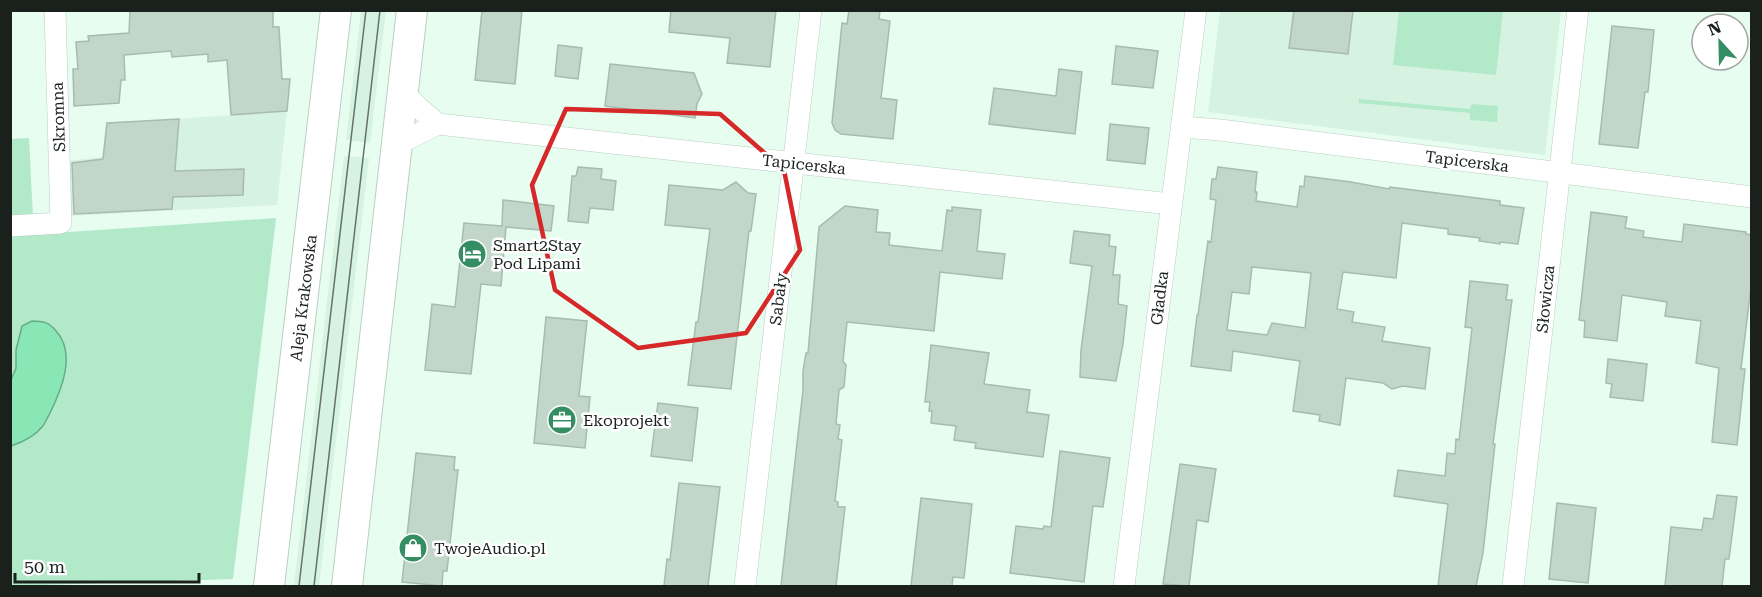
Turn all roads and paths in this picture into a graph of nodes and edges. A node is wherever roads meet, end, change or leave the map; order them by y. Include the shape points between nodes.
1 (55, 10) edge
2 (336, 10) edge
3 (412, 10) edge
4 (811, 10) edge
5 (1196, 10) edge
6 (1578, 10) edge
7 (402, 91) junction
8 (438, 124) junction
9 (1182, 127) junction
10 (396, 145) junction
11 (794, 162) junction
12 (1560, 173) junction
13 (1752, 197) edge
14 (1171, 204) junction
15 (10, 226) edge
16 (270, 586) edge
17 (347, 586) edge
18 (745, 586) edge
19 (1124, 586) edge
20 (1513, 586) edge

1 - 15 street, Skromna via 61,223
2 - 16 main road, Aleja Krakowska
3 - 7 main road
4 - 11 street, Sabały
5 - 9 street, Gładka
6 - 12 street, Słowicza
7 - 8 street
7 - 10 main road
8 - 10 street
8 - 11 street, Tapicerska
9 - 12 street, Tapicerska
9 - 14 street, Gładka
10 - 17 main road
11 - 14 street, Tapicerska
11 - 18 street, Sabały
12 - 13 street, Tapicerska
12 - 20 street, Słowicza
14 - 19 street, Gładka

